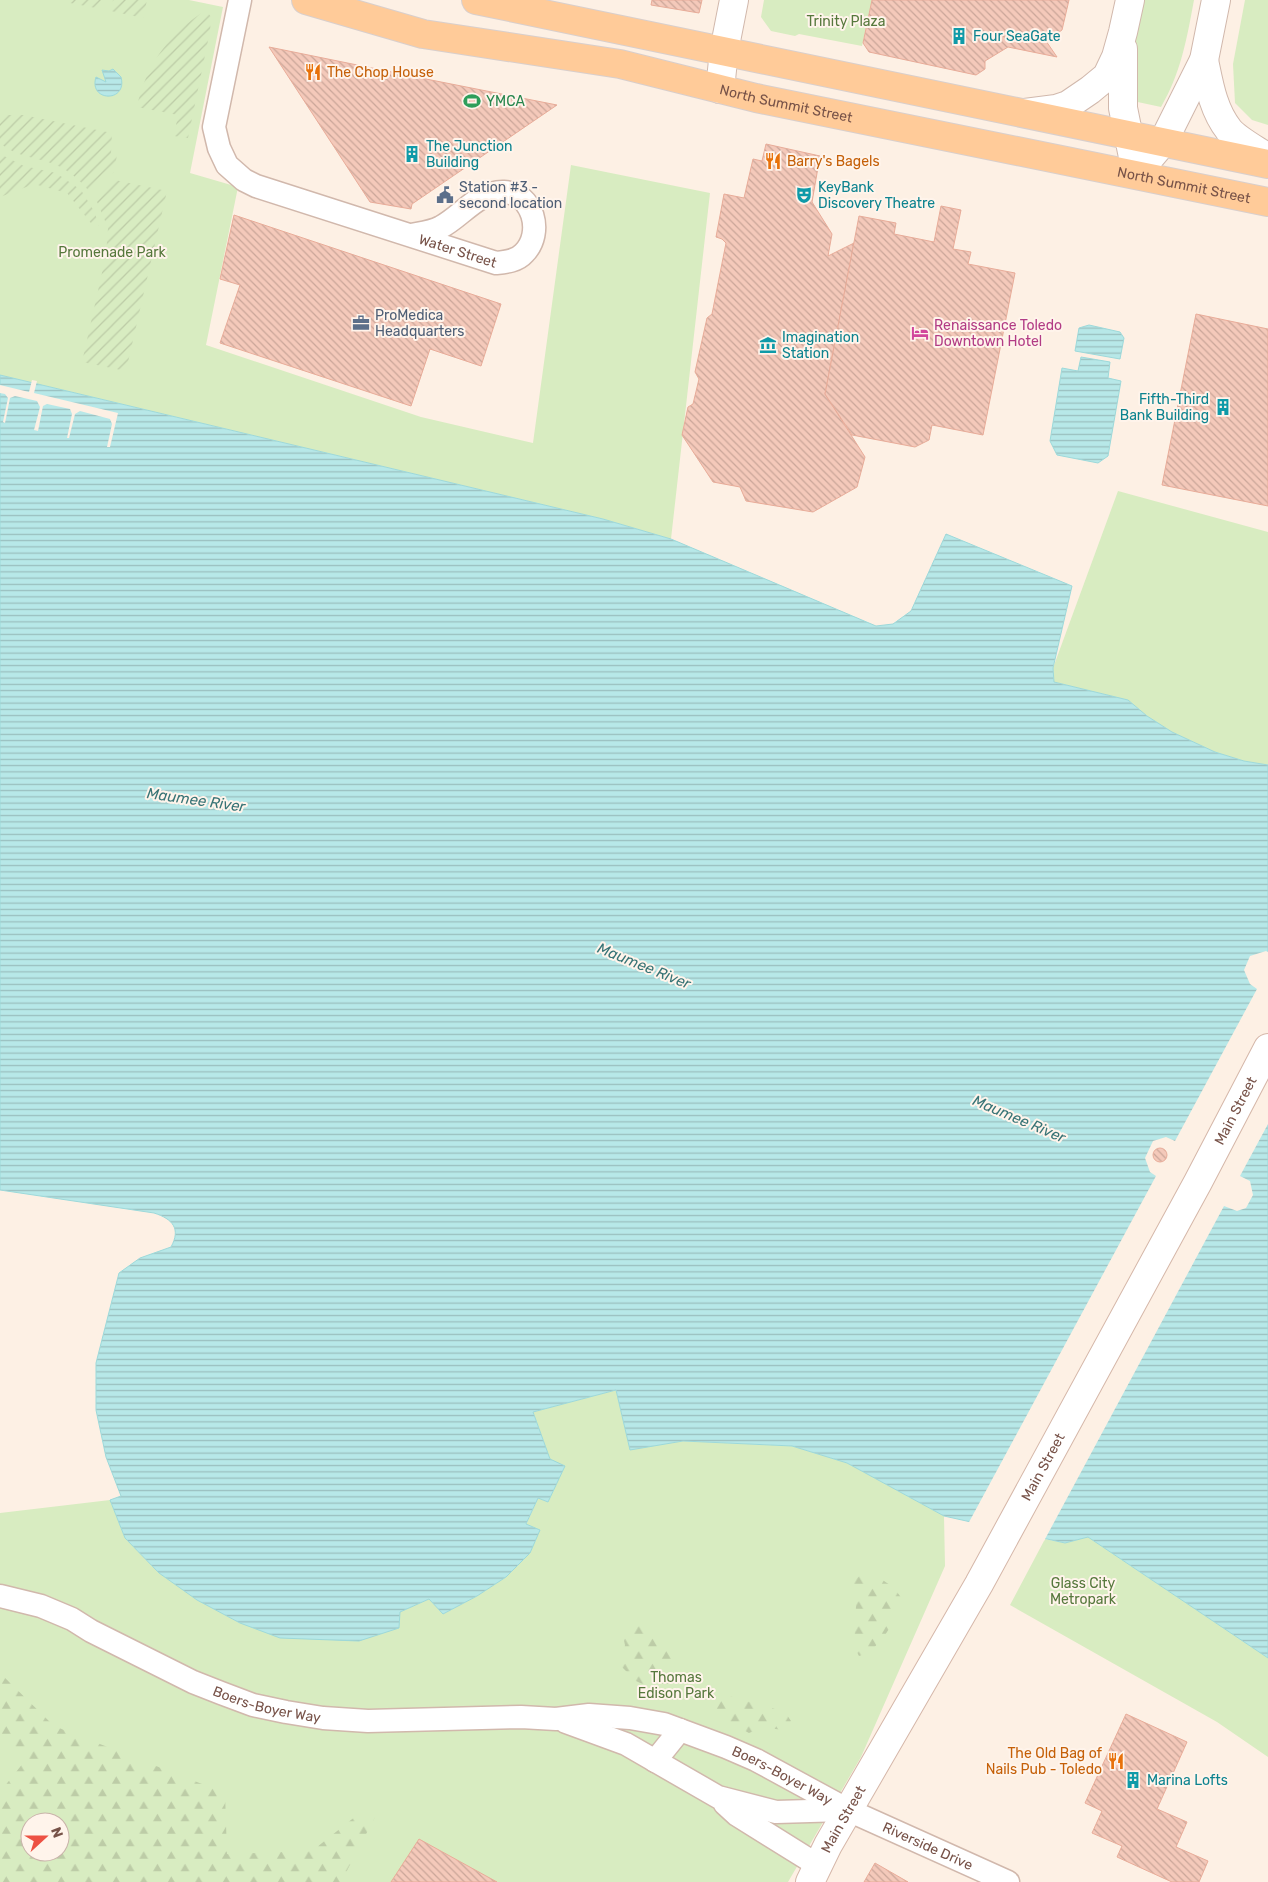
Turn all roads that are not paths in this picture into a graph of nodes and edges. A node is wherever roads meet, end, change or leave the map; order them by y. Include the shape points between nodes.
1 (240, 0) edge
2 (306, 0) edge
3 (476, 0) edge
4 (734, 0) edge
5 (1130, 0) edge
6 (1216, 0) edge
7 (348, 6) edge
8 (508, 6) junction
9 (1123, 32) junction
10 (507, 46) junction
11 (724, 51) junction
12 (1204, 60) junction
13 (720, 89) junction
14 (1024, 113) junction
15 (1129, 135) junction
16 (1163, 142) junction
17 (1268, 158) edge
18 (1268, 164) edge
19 (1136, 174) junction
20 (1268, 202) edge
21 (411, 235) junction
22 (1268, 1048) edge
23 (0, 1596) edge
24 (556, 1719) junction
25 (680, 1730) junction
26 (655, 1761) junction
27 (718, 1797) junction
28 (848, 1810) junction
29 (814, 1874) edge
30 (1008, 1882) edge

1 - 21 street, Water Street via 214,127 222,156 234,172 256,186
2 - 7 main road, North Summit Street
3 - 8 main road
4 - 11 main road
5 - 9 main road
6 - 12 main road
7 - 10 main road, North Summit Street via 422,34
8 - 10 main road via 518,18 520,28
8 - 11 main road
9 - 14 main road via 1107,76 1090,90 1068,105
9 - 15 main road via 1122,96
10 - 13 main road, North Summit Street via 612,63
11 - 13 main road
11 - 14 main road
12 - 16 main road
12 - 17 main road via 1211,95 1230,131
13 - 19 main road, North Summit Street
14 - 15 main road
15 - 16 main road
15 - 19 main road
16 - 18 main road
16 - 19 main road
19 - 20 main road, North Summit Street
21 - 21 street, Water Street via 496,263 513,261 524,254 532,243 534,227 531,210 523,198 501,192 475,201 439,228
22 - 28 main road, Main Street via 980,1584
23 - 24 street, Boers-Boyer Way via 41,1606 193,1682 253,1705 323,1718 368,1721
24 - 25 street, Boers-Boyer Way via 589,1715 630,1718
24 - 26 street, Boers-Boyer Way via 626,1744
25 - 26 street
25 - 28 street, Boers-Boyer Way via 756,1760
26 - 27 street, Boers-Boyer Way
27 - 28 street, Boers-Boyer Way via 776,1812
27 - 29 street
28 - 29 main road, Main Street
28 - 30 street, Riverside Drive

